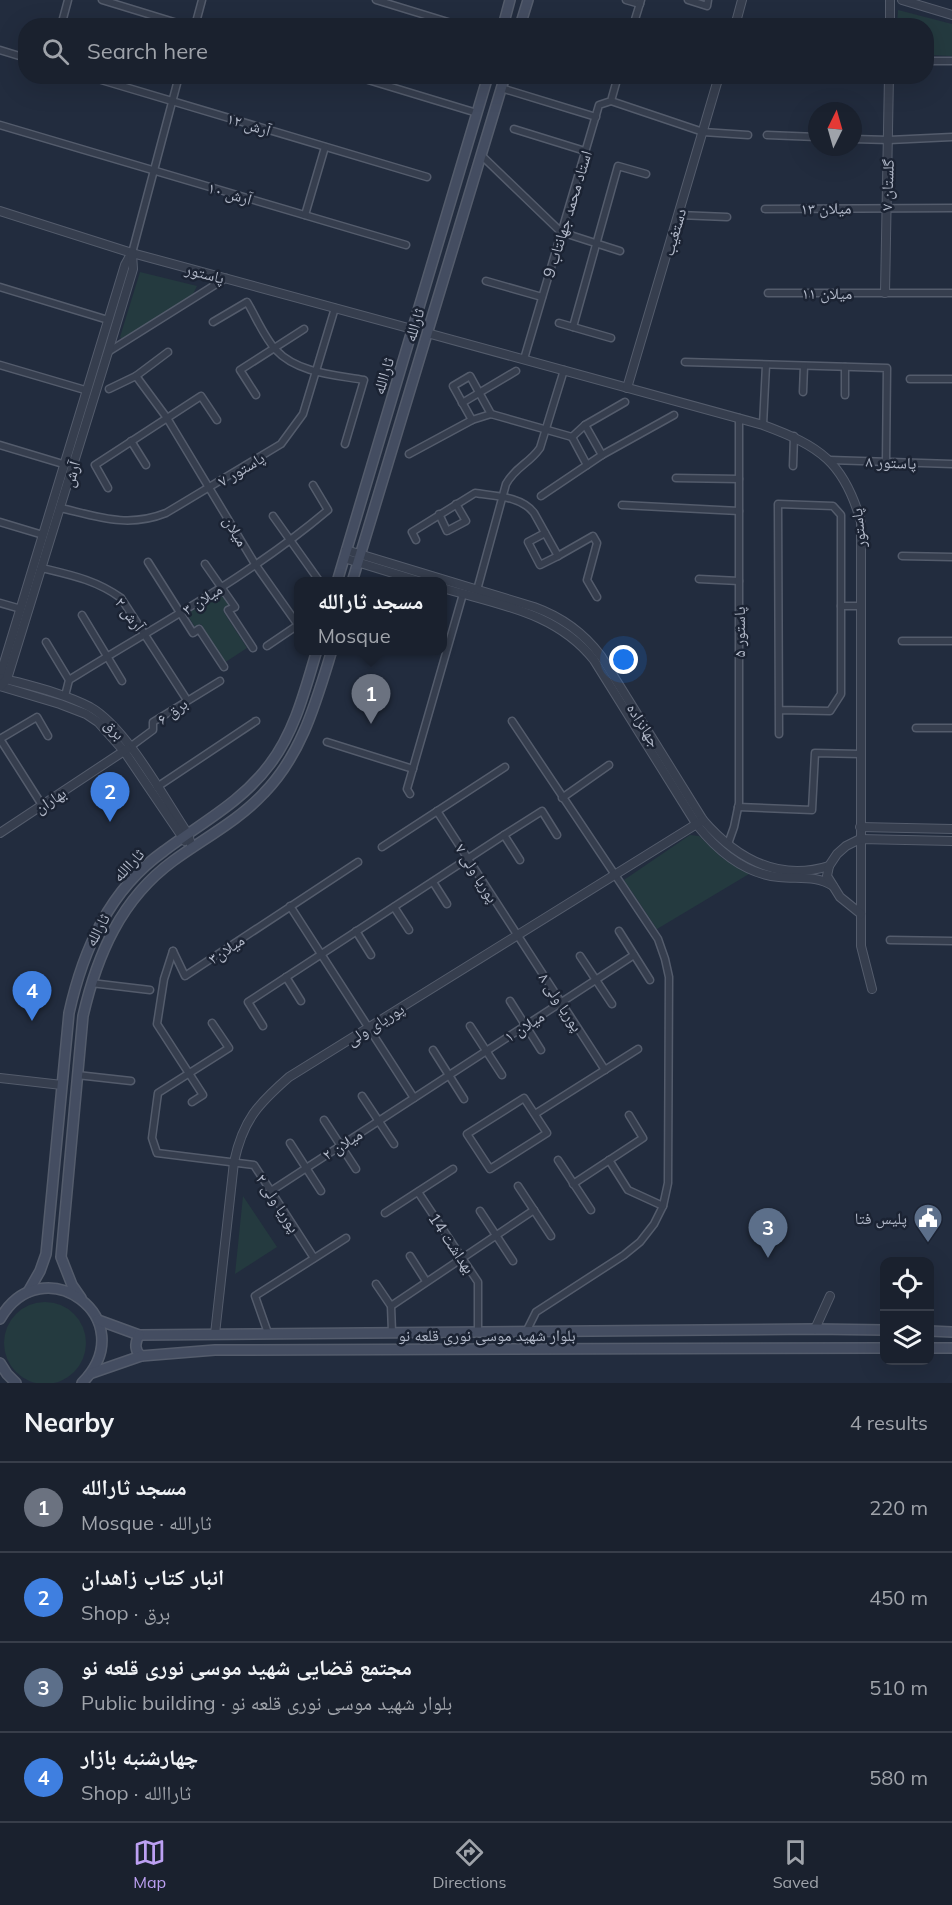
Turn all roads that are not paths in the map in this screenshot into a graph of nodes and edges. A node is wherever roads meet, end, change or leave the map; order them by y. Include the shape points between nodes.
1 (68, 0) edge
2 (102, 0) edge
3 (202, 0) edge
4 (376, 0) edge
5 (510, 0) edge
6 (528, 0) edge
7 (626, 0) edge
8 (688, 0) edge
9 (708, 0) edge
10 (742, 0) edge
11 (891, 0) edge
12 (902, 0) edge
13 (640, 2) edge
14 (952, 15) edge
15 (63, 18) edge
16 (160, 18) edge
17 (197, 18) edge
18 (435, 18) edge
19 (505, 18) edge
20 (522, 18) edge
21 (635, 18) edge
22 (737, 18) edge
23 (890, 18) edge
24 (0, 50) edge
25 (18, 56) edge
26 (934, 61) edge
27 (952, 61) edge
28 (114, 84) edge
29 (178, 84) edge
30 (382, 84) edge
31 (486, 84) edge
32 (502, 84) edge
33 (616, 84) edge
34 (717, 84) edge
35 (889, 84) edge
36 (501, 88) junction
37 (611, 101) junction
38 (172, 102) junction
39 (477, 113) junction
40 (596, 117) junction
41 (0, 125) edge
42 (514, 129) dead end
43 (703, 132) junction
44 (748, 135) dead end
45 (767, 135) dead end
46 (808, 137) edge
47 (952, 137) edge
48 (862, 138) edge
49 (889, 140) junction
50 (325, 147) junction
51 (585, 152) junction
52 (481, 155) junction
53 (154, 170) junction
54 (646, 174) dead end
55 (427, 177) dead end
56 (886, 208) junction
57 (952, 208) edge
58 (765, 209) dead end
59 (0, 211) edge
60 (679, 214) junction
61 (305, 215) junction
62 (727, 217) dead end
63 (561, 232) junction
64 (596, 244) junction
65 (406, 245) dead end
66 (620, 251) dead end
67 (132, 253) junction
68 (226, 278) junction
69 (486, 280) dead end
70 (0, 287) edge
71 (768, 293) dead end
72 (885, 293) junction
73 (952, 293) edge
74 (542, 297) junction
75 (335, 308) junction
76 (108, 320) junction
77 (213, 322) dead end
78 (559, 323) dead end
79 (573, 327) junction
80 (304, 329) dead end
81 (412, 329) junction
82 (427, 333) junction
83 (611, 338) dead end
84 (274, 348) junction
85 (108, 352) junction
86 (168, 352) dead end
87 (524, 359) junction
88 (685, 362) dead end
89 (0, 365) edge
90 (766, 365) junction
91 (804, 366) junction
92 (845, 367) junction
93 (564, 370) junction
94 (315, 371) junction
95 (516, 371) dead end
96 (136, 376) junction
97 (910, 379) dead end
98 (952, 379) edge
99 (627, 388) junction
100 (109, 389) dead end
101 (85, 390) junction
102 (803, 392) dead end
103 (479, 393) junction
104 (256, 395) dead end
105 (844, 395) dead end
106 (626, 402) dead end
107 (462, 403) junction
108 (491, 414) junction
109 (674, 415) dead end
110 (167, 418) junction
111 (739, 418) junction
112 (218, 420) dead end
113 (472, 420) junction
114 (585, 425) junction
115 (764, 425) junction
116 (546, 429) junction
117 (794, 436) junction
118 (572, 437) junction
119 (131, 441) junction
120 (345, 444) dead end
121 (0, 445) edge
122 (409, 454) dead end
123 (602, 455) junction
124 (830, 460) junction
125 (886, 462) junction
126 (63, 464) junction
127 (952, 464) edge
128 (146, 465) dead end
129 (587, 465) junction
130 (793, 466) dead end
131 (676, 478) dead end
132 (739, 479) junction
133 (313, 485) dead end
134 (210, 487) junction
135 (108, 488) dead end
136 (541, 496) dead end
137 (502, 497) junction
138 (456, 504) junction
139 (622, 504) dead end
140 (57, 507) junction
141 (739, 511) junction
142 (439, 514) junction
143 (273, 516) dead end
144 (0, 522) edge
145 (545, 533) junction
146 (43, 535) junction
147 (416, 540) dead end
148 (291, 541) junction
149 (345, 554) junction
150 (558, 556) junction
151 (902, 556) dead end
152 (952, 557) edge
153 (359, 559) junction
154 (148, 562) dead end
155 (373, 563) junction
156 (205, 564) dead end
157 (255, 564) junction
158 (38, 567) junction
159 (316, 577) edge
160 (338, 577) edge
161 (354, 577) edge
162 (409, 577) edge
163 (421, 577) edge
164 (699, 579) dead end
165 (739, 581) junction
166 (447, 585) edge
167 (221, 587) junction
168 (447, 588) edge
169 (465, 590) junction
170 (477, 590) junction
171 (597, 597) dead end
172 (0, 603) edge
173 (841, 606) junction
174 (861, 606) junction
175 (21, 609) junction
176 (180, 614) junction
177 (82, 615) dead end
178 (294, 620) edge
179 (294, 629) edge
180 (145, 634) junction
181 (902, 641) dead end
182 (952, 641) edge
183 (46, 642) dead end
184 (267, 646) dead end
185 (253, 648) dead end
186 (447, 652) edge
187 (315, 655) edge
188 (331, 655) edge
189 (446, 655) edge
190 (107, 656) junction
191 (224, 667) dead end
192 (69, 680) junction
193 (1, 681) edge
194 (122, 681) dead end
195 (220, 681) dead end
196 (65, 696) junction
197 (187, 700) junction
198 (779, 710) junction
199 (256, 721) dead end
200 (512, 721) dead end
201 (916, 728) dead end
202 (952, 728) edge
203 (779, 734) dead end
204 (48, 736) dead end
205 (0, 739) edge
206 (327, 742) dead end
207 (127, 749) junction
208 (860, 754) junction
209 (609, 765) dead end
210 (505, 767) dead end
211 (413, 769) junction
212 (157, 787) junction
213 (410, 794) dead end
214 (562, 798) junction
215 (42, 805) junction
216 (738, 807) junction
217 (437, 811) junction
218 (700, 822) junction
219 (860, 826) junction
220 (952, 829) edge
221 (0, 833) edge
222 (504, 835) junction
223 (557, 835) dead end
224 (185, 836) junction
225 (860, 839) junction
226 (952, 841) edge
227 (728, 844) junction
228 (382, 847) dead end
229 (192, 848) junction
230 (468, 859) junction
231 (520, 860) dead end
232 (358, 862) dead end
233 (829, 866) junction
234 (615, 875) junction
235 (433, 882) junction
236 (833, 886) junction
237 (447, 904) dead end
238 (290, 906) junction
239 (394, 907) junction
240 (861, 914) junction
241 (409, 930) dead end
242 (356, 931) junction
243 (619, 931) dead end
244 (516, 935) junction
245 (890, 940) dead end
246 (952, 941) edge
247 (321, 954) junction
248 (371, 955) dead end
249 (634, 955) junction
250 (580, 956) dead end
251 (286, 977) junction
252 (596, 980) junction
253 (650, 980) dead end
254 (90, 983) junction
255 (872, 989) dead end
256 (150, 990) dead end
257 (301, 1001) dead end
258 (510, 1001) dead end
259 (561, 1003) junction
260 (612, 1004) dead end
261 (212, 1023) dead end
262 (526, 1025) junction
263 (263, 1026) dead end
264 (470, 1026) dead end
265 (370, 1028) junction
266 (638, 1049) dead end
267 (433, 1050) dead end
268 (541, 1050) dead end
269 (486, 1051) junction
270 (605, 1070) junction
271 (189, 1073) junction
272 (77, 1075) junction
273 (449, 1075) junction
274 (502, 1075) dead end
275 (0, 1078) edge
276 (131, 1081) dead end
277 (62, 1085) junction
278 (76, 1087) junction
279 (362, 1096) dead end
280 (414, 1098) junction
281 (464, 1099) dead end
282 (192, 1102) dead end
283 (535, 1114) junction
284 (629, 1115) dead end
285 (324, 1120) dead end
286 (378, 1121) junction
287 (290, 1143) dead end
288 (394, 1144) dead end
289 (340, 1145) junction
290 (558, 1160) dead end
291 (609, 1160) junction
292 (234, 1162) junction
293 (306, 1168) junction
294 (356, 1169) dead end
295 (453, 1169) dead end
296 (573, 1184) junction
297 (518, 1186) dead end
298 (271, 1191) junction
299 (321, 1191) dead end
300 (418, 1192) junction
301 (663, 1206) junction
302 (480, 1210) dead end
303 (534, 1210) junction
304 (591, 1210) dead end
305 (385, 1213) dead end
306 (496, 1235) junction
307 (551, 1236) dead end
308 (345, 1238) dead end
309 (410, 1256) dead end
310 (314, 1258) junction
311 (462, 1258) junction
312 (513, 1261) dead end
313 (426, 1281) junction
314 (376, 1284) dead end
315 (28, 1292) junction
316 (830, 1296) dead end
317 (81, 1298) junction
318 (391, 1306) junction
319 (3, 1310) edge
320 (0, 1319) edge
321 (98, 1320) junction
322 (814, 1329) junction
323 (880, 1330) edge
324 (934, 1331) edge
325 (392, 1332) junction
326 (478, 1332) junction
327 (526, 1332) junction
328 (952, 1332) edge
329 (268, 1333) junction
330 (215, 1334) junction
331 (139, 1335) junction
332 (880, 1348) edge
333 (934, 1348) edge
334 (952, 1348) edge
335 (141, 1356) junction
336 (0, 1363) edge
337 (92, 1373) junction
338 (16, 1383) edge
339 (82, 1383) edge

1 - 15 street
2 - 16 street
3 - 17 street
4 - 18 street
5 - 19 main road
6 - 20 main road
7 - 13 street
8 - 9 street via 707,6
10 - 22 street
11 - 23 street
12 - 14 street
13 - 21 street
24 - 25 street
26 - 27 street
28 - 38 street, آرش ۱۲
29 - 38 street, آرش
30 - 39 street
31 - 39 main road, ثاراالله
32 - 36 main road, ثارالله
33 - 37 street, استاد محمد جهانتاب 9
34 - 43 street, دستغیب
35 - 49 street, گلستان ۷
36 - 40 street
36 - 52 main road, ثارالله
37 - 40 street, استاد محمد جهانتاب 9 via 599,105
37 - 43 street
38 - 50 street, آرش ۱۲
38 - 53 street, آرش
39 - 81 main road, ثاراالله
40 - 51 street, استاد محمد جهانتاب 9
41 - 53 street, آرش ۱۰
42 - 51 street
43 - 44 street
43 - 60 street, دستغیب
45 - 46 street
47 - 49 street
48 - 49 street
49 - 56 street, گلستان ۷
50 - 55 street, آرش ۱۲
50 - 61 street
51 - 63 street, استاد محمد جهانتاب 9
52 - 63 street
52 - 82 main road, ثارالله
53 - 61 street, آرش ۱۰
53 - 67 street, آرش
54 - 64 street via 618,166
56 - 57 street, میلان ۱۳
56 - 58 street, میلان ۱۳
56 - 72 street, گلستان ۷
59 - 67 street, پاستور
60 - 62 street
60 - 99 street, دستغیب
61 - 65 street, آرش ۱۰
63 - 64 street
63 - 74 street, استاد محمد جهانتاب 9
64 - 66 street
64 - 79 street
67 - 68 street, پاستور
67 - 76 street, آرش
67 - 85 street, آرش via 133,269
68 - 75 street, پاستور
68 - 85 street
69 - 74 street
70 - 76 street
71 - 72 street, میلان ۱۱
72 - 73 street, میلان ۱۱
74 - 87 street, استاد محمد جهانتاب 9
75 - 81 street, پاستور
75 - 94 street, پاستور ۷
76 - 101 street, آرش
77 - 84 street via 247,302
78 - 79 street
79 - 83 street
80 - 84 street
81 - 82 main road
81 - 149 main road, ثاراالله
82 - 87 street, پاستور
82 - 153 main road, ثارالله
84 - 94 street
84 - 104 street via 240,370
85 - 140 street, آرش
86 - 96 street
87 - 93 street, پاستور
88 - 90 street
89 - 101 street
90 - 91 street
90 - 115 street
91 - 92 street
91 - 102 street
92 - 105 street
92 - 125 street via 886,368
93 - 99 street, پاستور
93 - 116 street
94 - 120 street via 364,380
94 - 134 street, پاستور ۷ via 303,414 281,444
95 - 103 street
96 - 100 street
96 - 110 street, میلان
97 - 98 street
99 - 111 street, پاستور
101 - 126 street, آرش
103 - 107 street
103 - 107 street via 470,376 453,386
103 - 108 street
106 - 114 street
107 - 113 street
108 - 113 street
108 - 116 street
109 - 123 street
110 - 112 street via 201,396
110 - 119 street
110 - 134 street, میلان
111 - 115 street, پاستور
111 - 132 street, پاستور ۵
113 - 122 street
114 - 118 street
114 - 123 street
115 - 117 street, پاستور
116 - 118 street
116 - 137 street via 540,448 513,472
117 - 124 street, پاستور
117 - 130 street
118 - 129 street
119 - 128 street
119 - 135 street via 95,465
121 - 126 street
123 - 129 street
124 - 125 street, پاستور ۸
124 - 174 street, پاستور via 854,499 861,522
125 - 127 street, پاستور ۸
126 - 140 street, آرش
129 - 136 street
131 - 132 street
132 - 141 street, پاستور ۵
133 - 148 street, میلان ۳ via 328,510
134 - 140 street, پاستور ۷ via 166,513 142,521 123,522
134 - 157 street, میلان
137 - 138 street via 475,493
137 - 145 street via 530,507
137 - 170 street
138 - 142 street
138 - 142 street via 466,521 447,531
139 - 141 street
140 - 146 street, آرش
140 - 158 street, آرش
141 - 165 street, پاستور ۵
142 - 147 street via 412,532
143 - 148 street
144 - 146 street
145 - 150 street
145 - 150 street via 528,542 540,565
146 - 158 street, آرش
148 - 157 street, میلان ۳
148 - 159 street
149 - 153 street, جهانزاده
149 - 160 main road, ثاراالله
150 - 171 street via 592,537 597,543 587,580
151 - 152 street
153 - 155 street, جهانزاده
153 - 161 main road, ثارالله
154 - 176 street
155 - 162 street, جهانزاده
155 - 163 street, جهانزاده
156 - 167 street
157 - 167 street, میلان ۳
157 - 178 street, میلان
158 - 175 street, آرش
158 - 180 street, آرش ۲ via 105,586 121,598
158 - 193 street, آرش
164 - 165 street
165 - 216 street, پاستور ۵
166 - 169 street, جهانزاده
167 - 176 street, میلان ۳
167 - 185 street via 235,607 228,610
168 - 169 street, جهانزاده
169 - 170 street, جهانزاده
169 - 186 street
169 - 218 street, جهانزاده via 547,620 575,638 594,660
170 - 218 street, جهانزاده via 550,613 581,633 601,656
172 - 175 street
173 - 174 street
173 - 198 street via 841,694 830,711
173 - 198 street via 841,515 834,506 778,504
174 - 208 street, پاستور
175 - 193 street, آرش
176 - 180 street, میلان ۳
176 - 191 street via 193,633 199,629
177 - 190 street
179 - 184 street
180 - 190 street, میلان ۳
180 - 197 street, آرش ۲
181 - 182 street
183 - 192 street
187 - 224 main road, ثاراالله via 297,714 270,764 234,802
188 - 229 main road, ثارالله via 314,709 282,772 243,813
189 - 211 street
190 - 192 street, میلان ۳
190 - 194 street
192 - 196 street
193 - 196 street, برق
193 - 207 street, برق via 86,714
195 - 197 street, برق ۶
196 - 207 street, برق via 103,716
197 - 207 street, برق ۶ via 153,722 153,730
198 - 203 street
199 - 212 street
200 - 214 street
201 - 202 street
204 - 205 street via 37,717
205 - 215 street
206 - 211 street
207 - 212 street, برق
207 - 215 street, بهاران
207 - 224 street, برق
208 - 216 street via 814,753 812,810
208 - 219 street, پاستور
209 - 214 street
210 - 217 street
211 - 213 street via 407,789
212 - 224 street, برق
214 - 234 street
215 - 221 street, بهاران
216 - 227 street, پاستور ۵
217 - 228 street
217 - 230 street, پوریا ولی ۷
218 - 227 street, جهانزاده
218 - 234 street, پوریای ولی
218 - 236 street, جهانزاده via 718,847 752,870 776,877 822,879
219 - 220 street
219 - 225 street, پاستور
222 - 223 street via 542,811
222 - 230 street
222 - 231 street
224 - 229 street
224 - 277 main road, ثاراالله via 136,876 108,909 90,943 69,1013
225 - 226 street
225 - 233 street via 846,846
225 - 240 street, پاستور
227 - 233 street, جهانزاده via 748,860 773,868 807,870
229 - 254 main road, ثارالله via 146,886 120,917
230 - 235 street
230 - 244 street, پوریا ولی ۷
232 - 238 street
233 - 236 street via 827,876
234 - 244 street, پوریای ولی
234 - 301 street via 658,939 669,977 668,1183
235 - 237 street
235 - 239 street
236 - 240 street
238 - 247 street
238 - 271 street, میلان۳ via 185,976 173,951 157,1024
239 - 241 street
239 - 242 street
240 - 255 street, پاستور via 861,946
242 - 247 street
242 - 248 street
243 - 249 street
244 - 259 street, پوریا ولی ۸
244 - 265 street, پوریای ولی
245 - 246 street
247 - 251 street
247 - 265 street
249 - 252 street, میلان ۱
249 - 253 street
250 - 252 street
251 - 257 street
251 - 263 street via 248,1002
252 - 259 street, میلان ۱
252 - 260 street
254 - 256 street
254 - 272 main road, ثارالله
258 - 262 street
259 - 262 street, میلان ۱
259 - 270 street, پوریا ولی ۸
261 - 271 street via 229,1048
262 - 268 street
262 - 269 street, میلان ۱
264 - 269 street
265 - 280 street
265 - 292 street, پوریای ولی via 289,1077 266,1097 248,1120
266 - 270 street
267 - 273 street
269 - 273 street, میلان ۱
269 - 274 street
270 - 283 street
271 - 282 street via 203,1095
271 - 292 street, پوریا ولی ۲ via 158,1093 152,1138 157,1153
272 - 276 street
272 - 278 main road, ثارالله
273 - 280 street, میلان ۱
273 - 281 street
275 - 277 street
277 - 278 main road
277 - 315 main road, ثاراالله via 46,1254
278 - 317 main road, ثارالله via 61,1257
279 - 286 street
280 - 286 street, میلان ۲
283 - 283 street via 524,1098 468,1134 490,1169 547,1133
284 - 291 street via 643,1138
285 - 289 street
286 - 288 street
286 - 289 street, میلان ۲
287 - 293 street
289 - 293 street, میلان ۲
289 - 294 street
290 - 296 street
291 - 296 street
291 - 301 street via 628,1190
292 - 298 street, پوریا ولی ۲ via 254,1165
292 - 330 street, پوریای ولی
293 - 298 street, میلان ۲
293 - 299 street
295 - 300 street
296 - 304 street
297 - 303 street
298 - 310 street, پوریا ولی ۲
300 - 305 street
300 - 311 street, بهداشت 14
301 - 327 street via 640,1242 536,1312
302 - 306 street
303 - 306 street
303 - 307 street
306 - 311 street
306 - 312 street
308 - 310 street
309 - 313 street
310 - 329 street via 255,1296
311 - 313 street
311 - 326 street, بهداشت 14 via 478,1282
313 - 318 street
314 - 318 street
315 - 317 main road via 55,1288
315 - 319 main road
316 - 322 street
317 - 321 main road, ثارالله
318 - 325 street
319 - 320 main road
321 - 331 main road, بلوار شهید موسی نوری قلعه نو
321 - 337 main road via 102,1347
322 - 323 main road, بلوار شهید موسی نوری قلعه نو
322 - 327 main road, بلوار شهید موسی نوری قلعه نو
324 - 328 main road
325 - 326 main road, بلوار شهید موسی نوری قلعه نو
325 - 329 main road, بلوار شهید موسی نوری قلعه نو
326 - 327 main road, بلوار شهید موسی نوری قلعه نو
329 - 330 main road, بلوار شهید موسی نوری قلعه نو
330 - 331 main road, بلوار شهید موسی نوری قلعه نو
331 - 335 main road via 136,1345
332 - 335 main road, بلوار شهید موسی نوری قلعه نو via 227,1350
333 - 334 main road
335 - 337 main road, بلوار شهید موسی نوری قلعه نو
336 - 338 main road
337 - 339 main road

